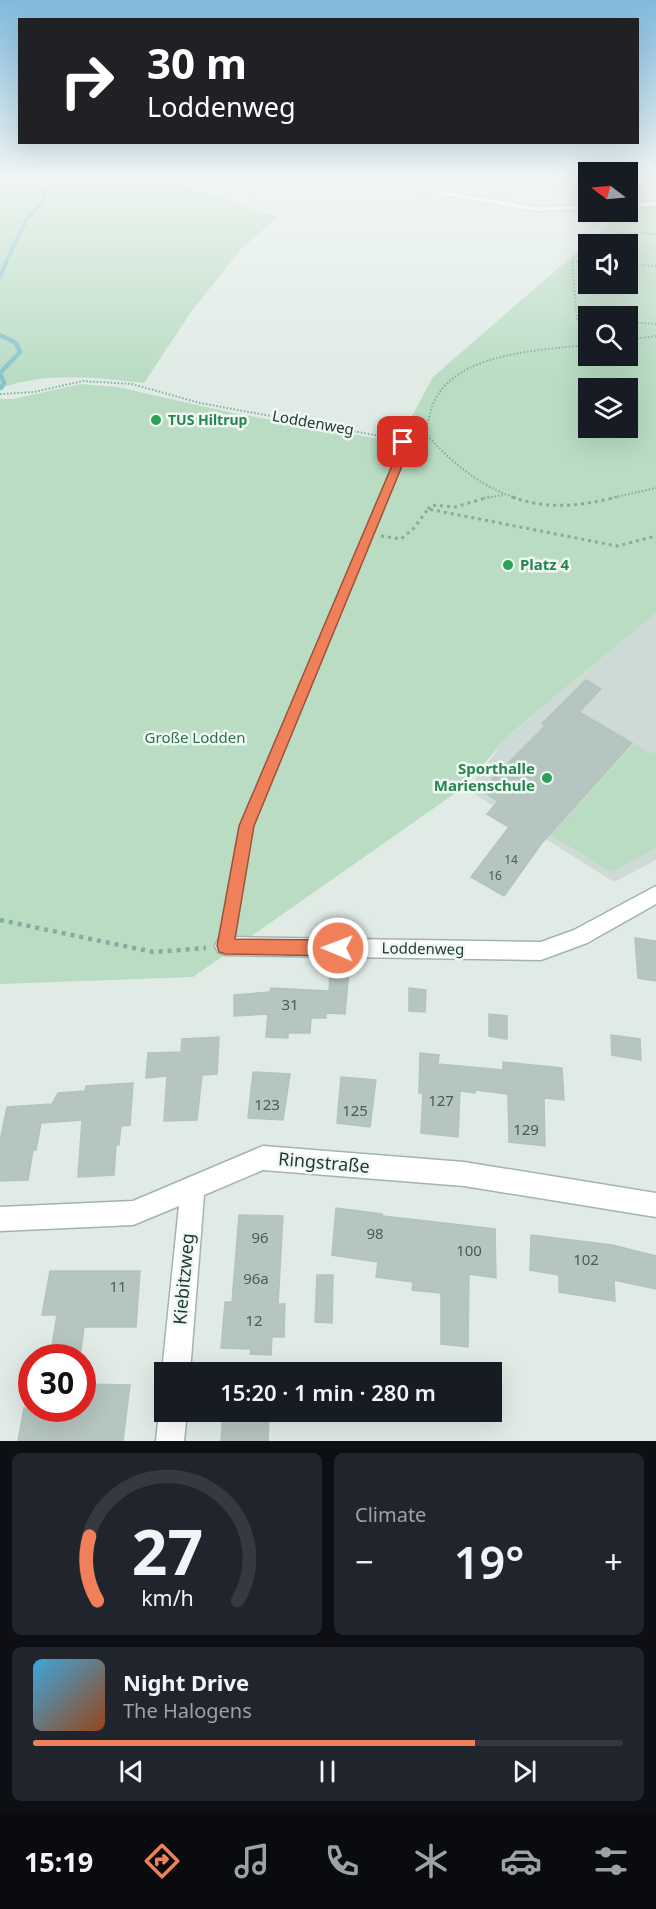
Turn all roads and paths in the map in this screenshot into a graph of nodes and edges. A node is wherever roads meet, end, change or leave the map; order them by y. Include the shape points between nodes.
1 (578, 261) edge
2 (638, 265) edge
3 (656, 266) edge
4 (578, 320) edge
5 (638, 323) edge
6 (656, 324) edge
7 (656, 336) edge
8 (638, 338) edge
9 (578, 346) edge
10 (0, 394) edge
11 (403, 442) joint
12 (656, 489) edge
13 (509, 495) junction
14 (428, 509) junction
15 (369, 535) junction
16 (656, 536) edge
17 (656, 894) edge
18 (0, 920) edge
19 (225, 946) junction
20 (192, 1186) junction
21 (656, 1205) edge
22 (0, 1219) edge
23 (177, 1362) edge
24 (172, 1422) edge
25 (170, 1441) edge

1 - 4 path via 572,261
2 - 3 path
5 - 6 path
7 - 8 path
9 - 13 path via 504,356 477,365 437,395 425,433 441,452
10 - 11 path, Loddenweg via 34,392 83,381 132,384 200,403
11 - 15 lane via 404,449
12 - 13 path via 565,506 530,505
13 - 14 path via 455,507 431,505
14 - 15 path via 401,539
14 - 16 path via 617,546
15 - 19 lane via 246,826
17 - 19 street, Loddenweg via 580,937 541,951
18 - 19 path via 153,952
20 - 21 street, Ringstraße via 263,1158 464,1174
20 - 22 street, Ringstraße via 133,1213
20 - 23 street, Kiebitzweg
24 - 25 street

